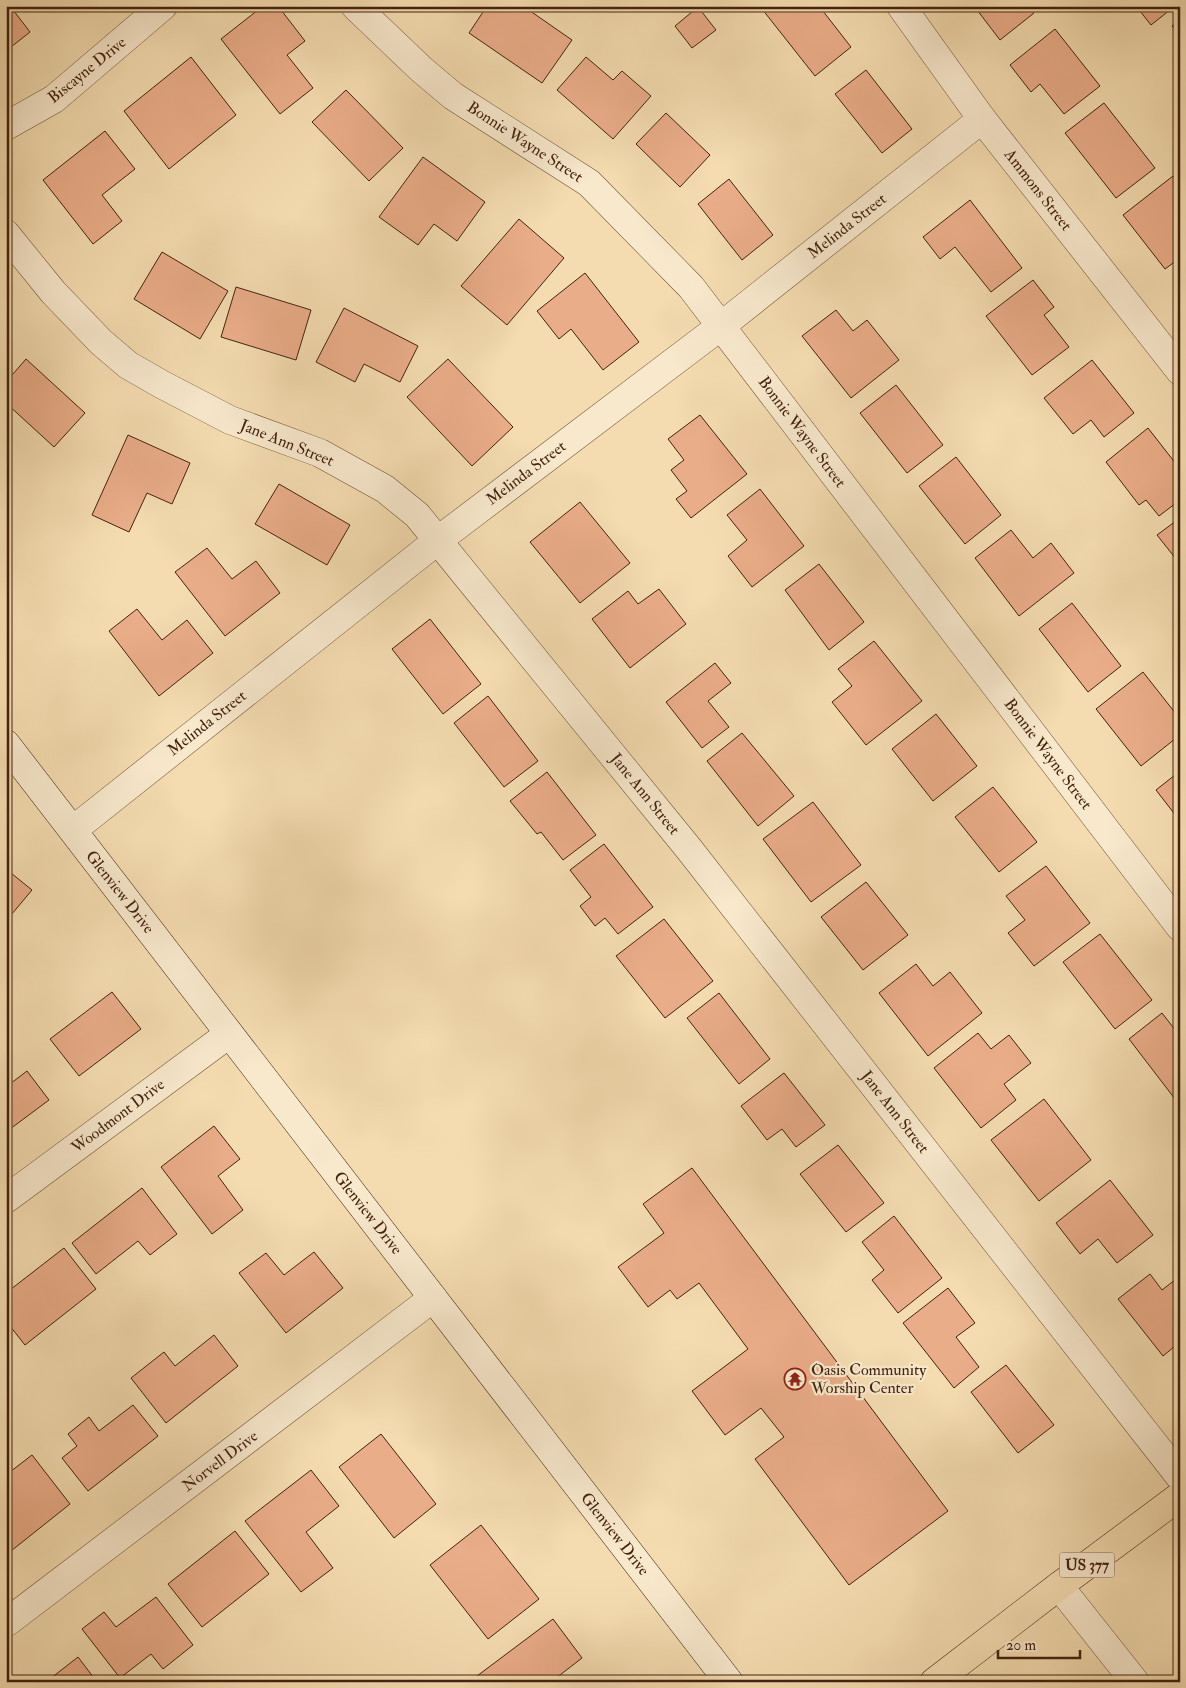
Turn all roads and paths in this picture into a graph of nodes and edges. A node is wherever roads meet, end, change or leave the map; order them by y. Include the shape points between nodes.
1 (163, 6) edge
2 (355, 6) edge
3 (900, 6) edge
4 (982, 119) junction
5 (6, 126) edge
6 (6, 234) edge
7 (721, 326) junction
8 (1180, 371) edge
9 (437, 541) junction
10 (7, 746) edge
11 (73, 830) junction
12 (1180, 927) edge
13 (229, 1034) junction
14 (6, 1199) edge
15 (433, 1298) junction
16 (1180, 1477) edge
17 (1180, 1496) edge
18 (1059, 1586) junction
19 (6, 1624) edge
20 (729, 1682) edge
21 (934, 1682) edge
22 (1134, 1682) edge

1 - 5 street, Biscayne Drive via 54,99
2 - 7 street, Bonnie Wayne Street via 454,96 589,183 691,287
3 - 4 street, Ammons Street
4 - 7 street, Melinda Street
4 - 8 street, Ammons Street
6 - 9 street, Jane Ann Street via 53,292 128,365 230,420 320,453 384,488 417,515
7 - 9 street, Melinda Street
7 - 12 street, Bonnie Wayne Street
9 - 11 street, Melinda Street
9 - 16 street, Jane Ann Street via 689,849
10 - 11 street, Glenview Drive
11 - 13 street, Glenview Drive
13 - 14 street, Woodmont Drive
13 - 15 street, Glenview Drive
15 - 19 street, Norvell Drive
15 - 20 street, Glenview Drive
17 - 18 main road, US 377
18 - 21 main road, US 377
18 - 22 street

